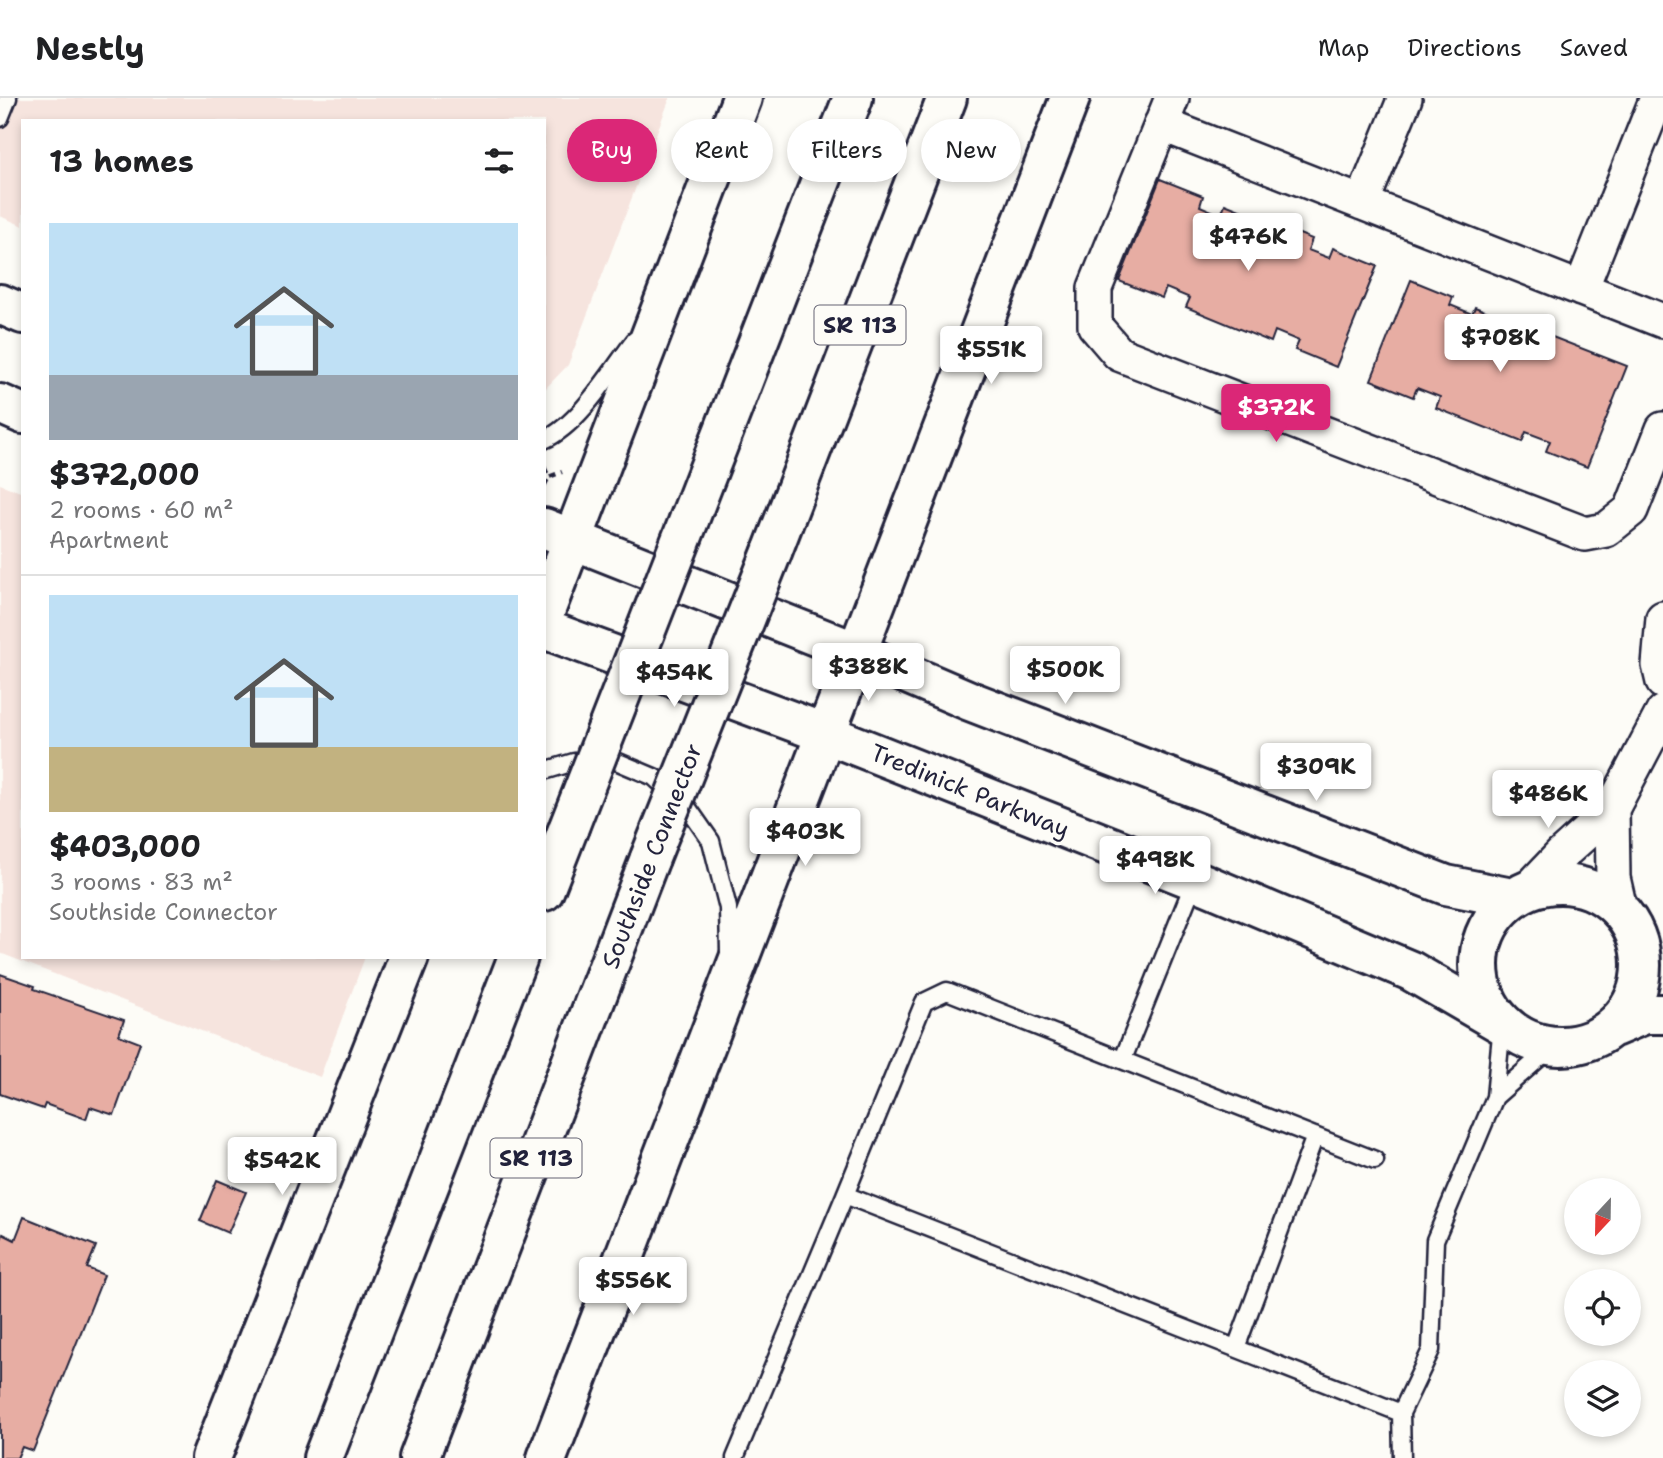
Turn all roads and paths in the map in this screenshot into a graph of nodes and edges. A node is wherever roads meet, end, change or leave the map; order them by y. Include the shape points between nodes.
1 (8, 98) edge
2 (741, 98) edge
3 (853, 98) edge
4 (947, 98) edge
5 (1070, 98) edge
6 (1405, 98) edge
7 (1657, 98) edge
8 (1167, 111) edge
9 (0, 118) edge
10 (1362, 203) junction
11 (1581, 289) junction
12 (0, 304) edge
13 (662, 305) junction
14 (21, 313) edge
15 (1663, 321) edge
16 (0, 404) edge
17 (21, 413) edge
18 (1663, 429) edge
19 (546, 439) edge
20 (549, 477) dead end
21 (546, 482) edge
22 (558, 534) edge
23 (546, 603) edge
24 (1663, 618) edge
25 (546, 630) edge
26 (856, 652) junction
27 (1663, 682) edge
28 (1663, 712) edge
29 (824, 733) junction
30 (546, 770) edge
31 (1612, 809) junction
32 (1195, 880) junction
33 (546, 886) edge
34 (1518, 896) junction
35 (1619, 909) junction
36 (408, 959) edge
37 (517, 959) edge
38 (1651, 959) edge
39 (729, 982) junction
40 (1663, 1014) edge
41 (1502, 1024) junction
42 (1614, 1027) junction
43 (1553, 1046) junction
44 (1123, 1059) junction
45 (1495, 1097) junction
46 (1315, 1136) junction
47 (1375, 1160) dead end
48 (845, 1195) junction
49 (1236, 1348) junction
50 (1401, 1413) junction
51 (211, 1458) edge
52 (323, 1458) edge
53 (419, 1458) edge
54 (547, 1458) edge
55 (735, 1458) edge
56 (1402, 1458) edge

1 - 9 lane
2 - 13 main road
3 - 33 main road, bridge
4 - 53 main road, Southside Connector / SR 113, bridge
5 - 26 main road
6 - 10 street
7 - 11 street
8 - 10 street
8 - 18 street via 1095,288 1095,326 1119,354 1585,534 1606,530 1631,510
10 - 11 street
11 - 15 street
12 - 14 main road
13 - 19 lane via 574,418
13 - 22 main road
16 - 17 main road
20 - 21 path
22 - 23 main road
22 - 26 main road
24 - 27 street via 1659,665
25 - 29 main road, Tredinick Parkway
26 - 29 main road
26 - 34 main road via 983,706 1446,885
28 - 31 street
29 - 32 main road, Tredinick Parkway
29 - 39 main road
30 - 39 lane via 574,762 616,761 654,776 688,808 711,841 728,908
31 - 34 street
31 - 35 street via 1613,878
32 - 41 main road, Tredinick Parkway via 1411,971
32 - 44 lane
34 - 35 main road via 1543,885 1564,883 1585,887
34 - 41 main road via 1495,915 1483,936 1478,960 1488,1006
35 - 38 main road
36 - 51 main road
37 - 52 main road
38 - 42 main road via 1642,969 1628,1010
39 - 54 main road
40 - 42 main road via 1645,1014
41 - 43 main road via 1527,1039
41 - 45 lane
42 - 43 main road via 1595,1039
43 - 45 lane
44 - 46 lane
44 - 48 lane via 947,991 924,1002
45 - 50 lane via 1435,1240 1431,1350
46 - 47 lane
46 - 49 lane
48 - 49 lane
48 - 55 lane
49 - 50 lane
50 - 56 lane

